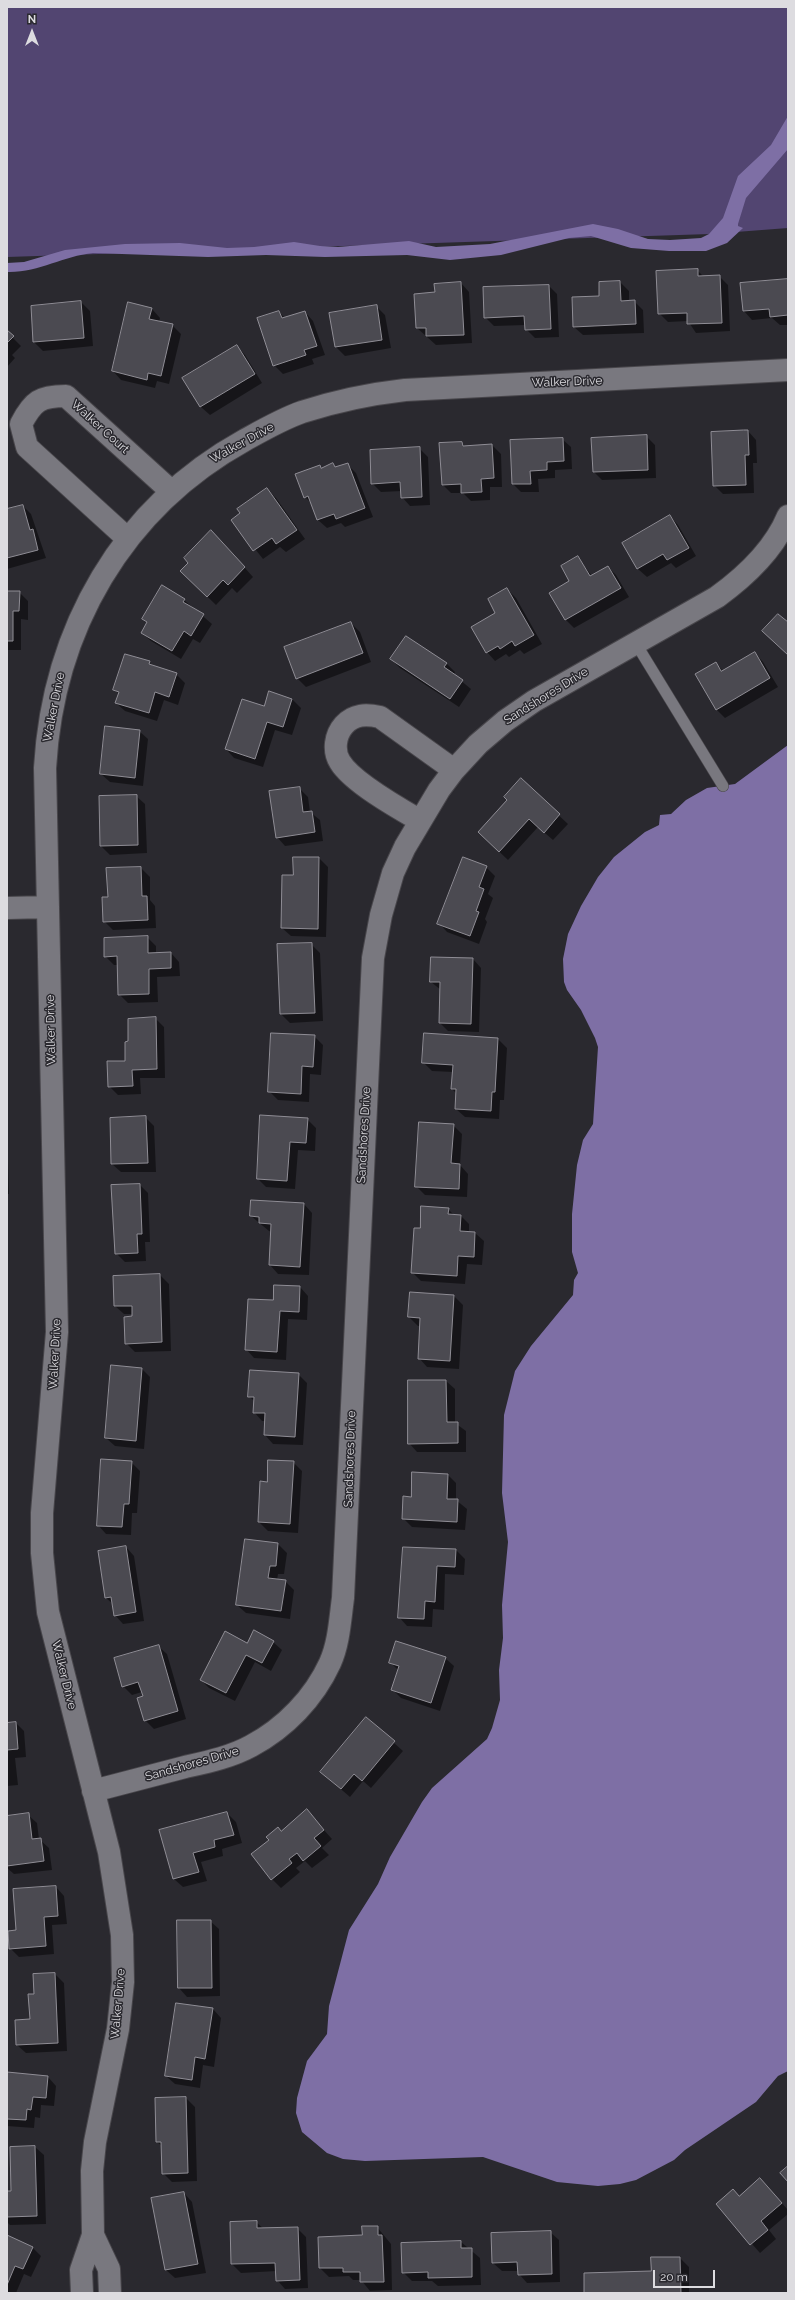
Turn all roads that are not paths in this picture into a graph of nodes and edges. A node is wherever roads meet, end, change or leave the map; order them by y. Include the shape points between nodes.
1 (788, 370) edge
2 (171, 491) junction
3 (788, 516) edge
4 (128, 539) junction
5 (635, 642) junction
6 (454, 770) junction
7 (723, 786) dead end
8 (419, 820) junction
9 (48, 907) junction
10 (7, 908) edge
11 (93, 1791) junction
12 (93, 2235) junction
13 (82, 2293) edge
14 (110, 2293) edge

1 - 2 street, Walker Drive via 454,386 360,396 301,413 265,429 203,466
2 - 4 street, Walker Drive
2 - 4 street, Walker Court via 66,396 49,396 31,405 21,424 27,447
3 - 5 street, Sandshores Drive via 776,539 763,556 734,585
4 - 9 street, Walker Drive via 108,566 84,607 59,675 51,714 45,768
5 - 6 street, Sandshores Drive via 505,721
5 - 7 lane
6 - 8 street, Sandshores Drive
6 - 8 street via 380,717 367,714 356,716 347,721 338,732 336,752 339,762 349,773
8 - 11 street, Sandshores Drive via 393,873 381,915 373,958 342,1598 338,1634 330,1662 317,1687 302,1706 288,1720 252,1746 206,1762
9 - 10 street
9 - 11 street, Walker Drive via 57,1332 42,1513 42,1553 48,1612
11 - 12 street, Walker Drive via 117,1896 122,1935 123,1982 118,2029 95,2142 92,2172
12 - 13 street, Walker Drive via 81,2270
12 - 14 street, Walker Drive via 109,2270

